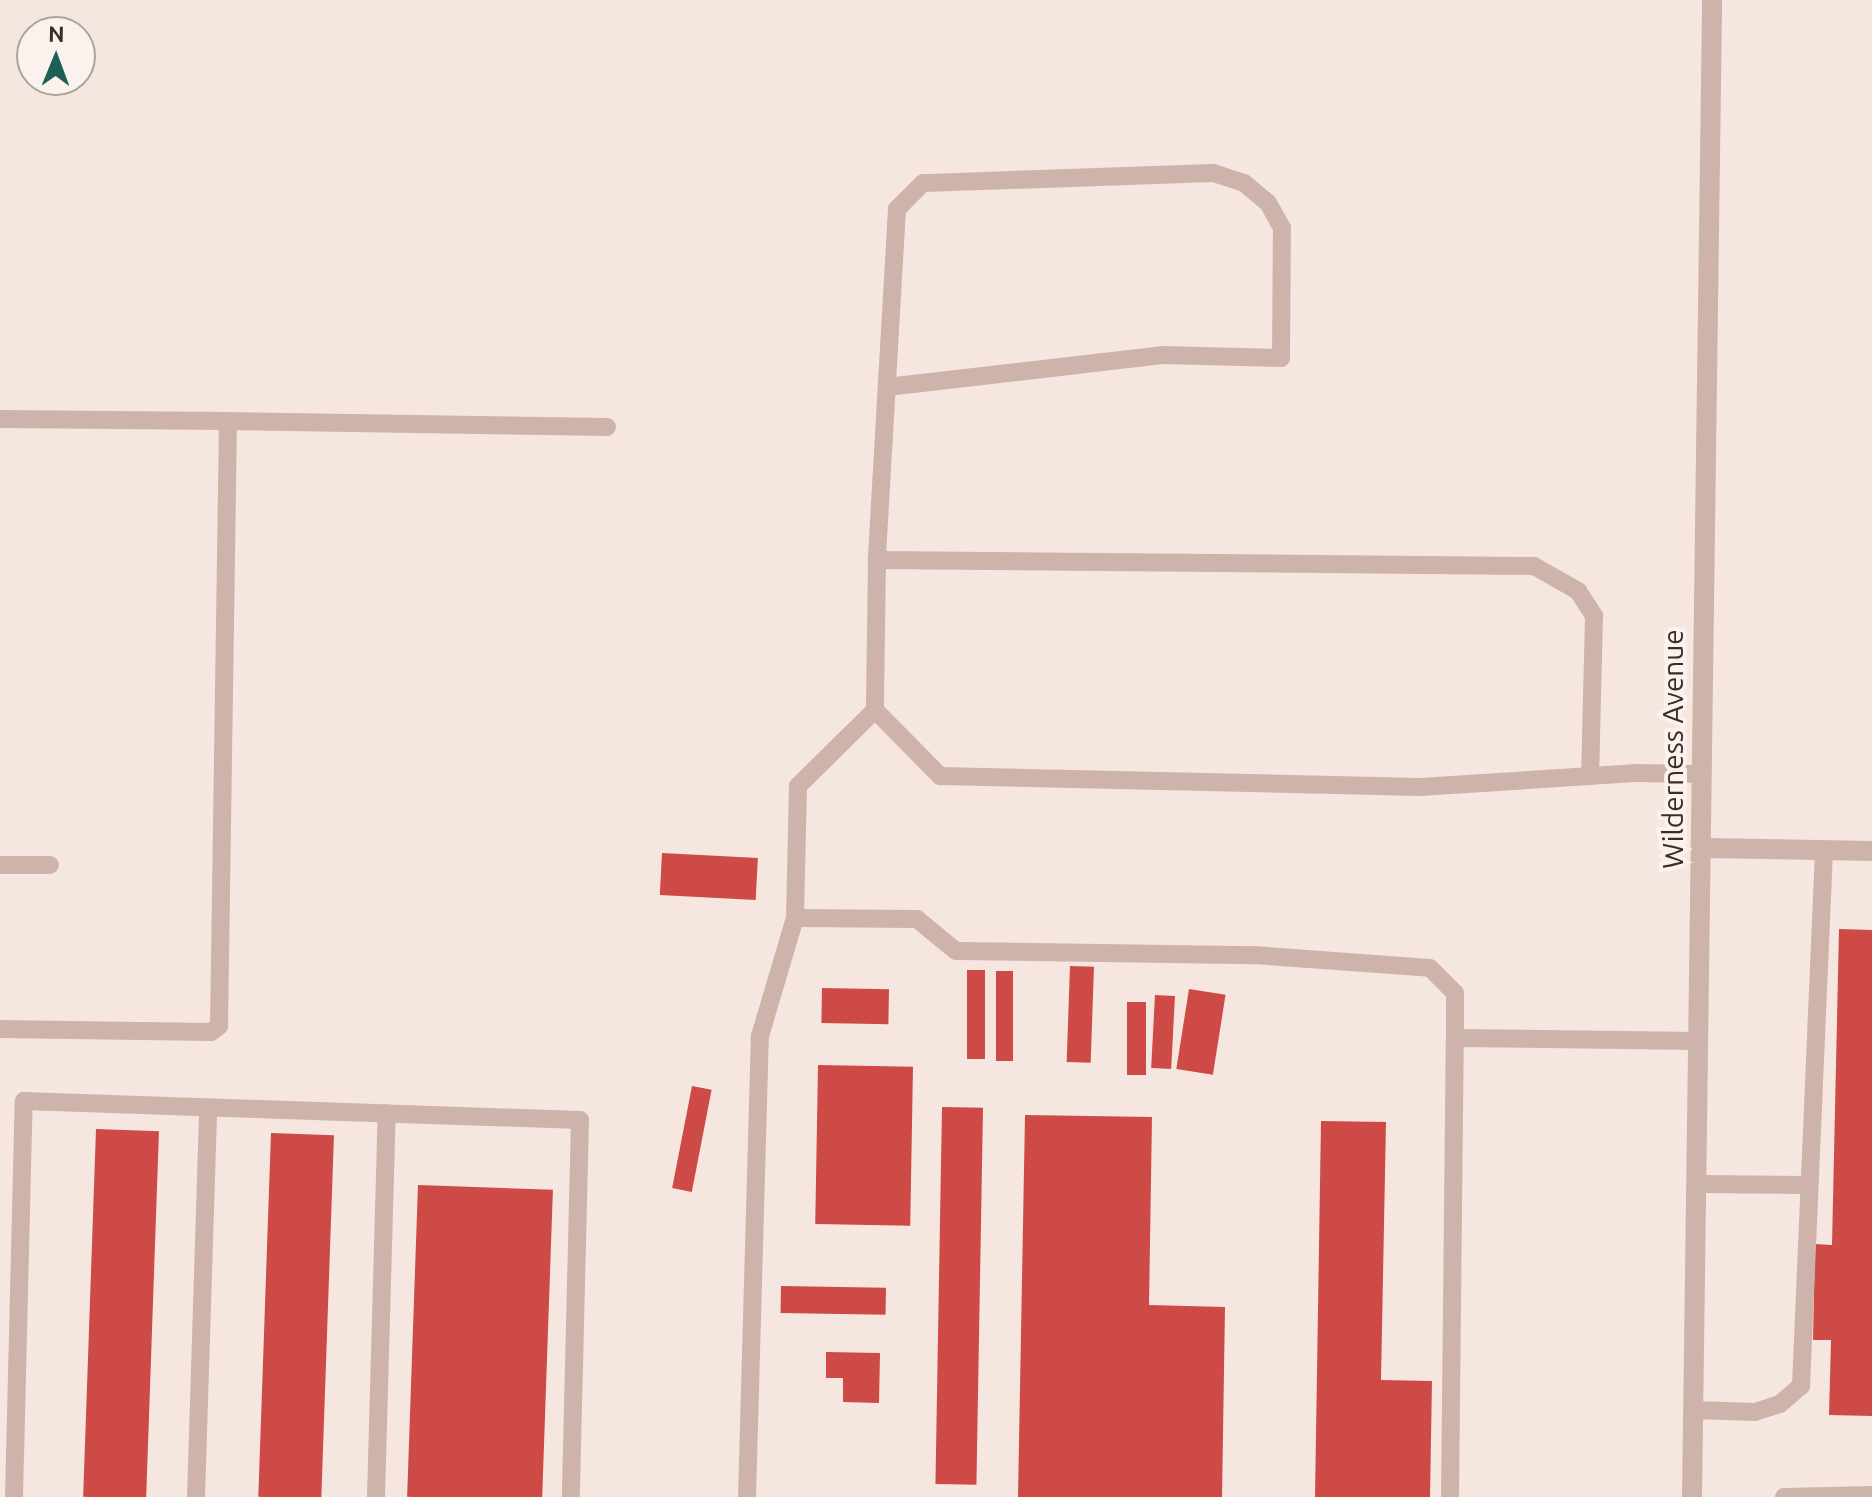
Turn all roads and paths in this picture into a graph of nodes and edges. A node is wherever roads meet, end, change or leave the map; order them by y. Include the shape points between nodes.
1 (1712, 0) edge
2 (887, 387) junction
3 (0, 419) edge
4 (228, 421) junction
5 (607, 427) dead end
6 (877, 560) junction
7 (875, 710) junction
8 (1701, 774) junction
9 (1590, 776) junction
10 (1702, 848) junction
11 (1824, 850) junction
12 (1872, 851) edge
13 (0, 865) edge
14 (50, 865) dead end
15 (795, 918) junction
16 (0, 1029) edge
17 (1455, 1038) junction
18 (1699, 1041) junction
19 (208, 1108) junction
20 (387, 1113) junction
21 (1697, 1184) junction
22 (1809, 1185) junction
23 (1693, 1410) junction
24 (1872, 1495) edge
25 (14, 1497) edge
26 (196, 1497) edge
27 (376, 1497) edge
28 (571, 1497) edge
29 (747, 1497) edge
30 (1450, 1497) edge
31 (1692, 1497) edge
32 (1784, 1497) edge
33 (1793, 1497) edge

1 - 8 street, Wilderness Avenue
2 - 2 lane via 897,209 923,183 1213,173 1244,183 1268,203 1282,228 1281,358 1162,355
2 - 6 lane
3 - 4 lane
4 - 5 lane
4 - 16 lane via 219,1026 211,1032
6 - 7 lane
6 - 9 lane via 1534,566 1578,591 1594,616
7 - 9 lane via 940,776 1420,787
7 - 15 lane via 798,786
8 - 9 lane
8 - 10 street, Wilderness Avenue
10 - 11 street
10 - 18 street, Wilderness Avenue
11 - 12 street
11 - 22 lane
13 - 14 lane
15 - 17 lane via 917,919 956,951 1254,955 1430,968 1455,993
15 - 29 lane via 760,1036
17 - 18 lane
17 - 30 lane
18 - 21 street, Wilderness Avenue
19 - 20 lane
19 - 25 lane via 24,1101
19 - 26 lane
20 - 27 lane
20 - 28 lane via 580,1120
21 - 22 lane
21 - 23 street, Wilderness Avenue
22 - 23 lane via 1801,1386 1780,1404 1755,1412
23 - 31 street, Wilderness Avenue
24 - 33 lane
32 - 33 lane

